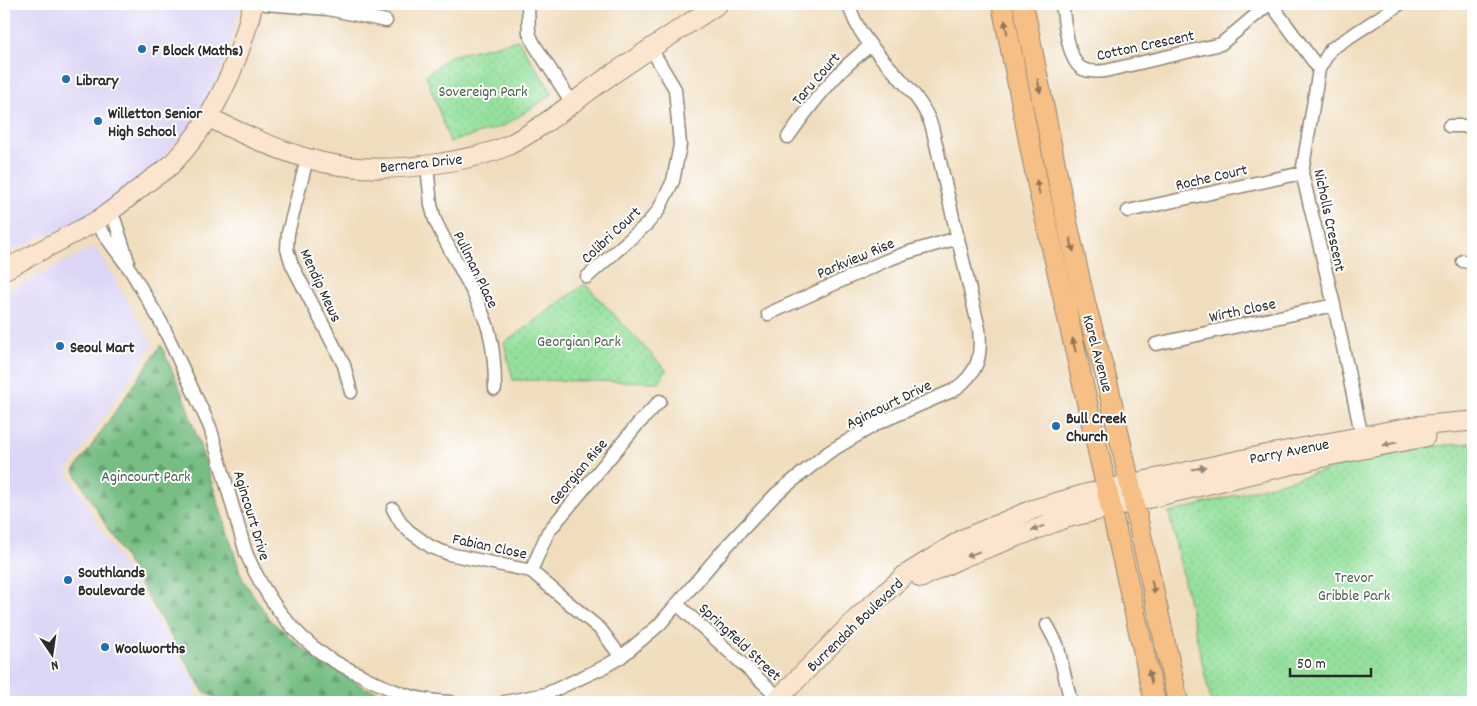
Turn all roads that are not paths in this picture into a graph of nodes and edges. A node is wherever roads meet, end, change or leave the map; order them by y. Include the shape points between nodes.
1 (254, 4) edge
2 (266, 4) edge
3 (528, 4) edge
4 (849, 4) edge
5 (1002, 4) edge
6 (1023, 4) edge
7 (1062, 4) edge
8 (1270, 4) edge
9 (1400, 4) edge
10 (713, 5) edge
11 (386, 21) dead end
12 (870, 46) junction
13 (650, 47) junction
14 (1319, 69) junction
15 (572, 103) junction
16 (208, 117) junction
17 (1449, 126) dead end
18 (1473, 126) edge
19 (788, 137) dead end
20 (307, 159) junction
21 (427, 165) junction
22 (1302, 173) junction
23 (1128, 211) dead end
24 (105, 221) junction
25 (958, 238) junction
26 (4, 270) edge
27 (587, 277) dead end
28 (4, 279) edge
29 (1334, 305) junction
30 (768, 314) dead end
31 (1156, 344) dead end
32 (495, 389) dead end
33 (351, 392) dead end
34 (660, 401) dead end
35 (1473, 421) edge
36 (1473, 432) edge
37 (1363, 443) junction
38 (1132, 493) junction
39 (1109, 498) junction
40 (393, 509) dead end
41 (531, 570) junction
42 (677, 604) junction
43 (1047, 625) dead end
44 (621, 657) junction
45 (782, 701) edge
46 (451, 702) edge
47 (505, 702) edge
48 (1071, 702) edge
49 (1156, 702) edge
50 (1178, 702) edge

1 - 16 main road via 237,60
2 - 11 street via 328,9
3 - 15 street via 528,33
4 - 12 street, Agincourt Drive
39 -> 5 main road, Karel Avenue via 1038,186
6 -> 38 main road, Karel Avenue via 1085,303 1107,381
7 - 8 street, Cotton Crescent via 1075,61 1080,68 1093,72 1221,44
8 - 14 street
9 - 14 street, Nicholls Crescent via 1331,49
10 - 13 main road, Bernera Drive
12 - 19 street, Taru Court via 853,58 806,110
12 - 25 street, Agincourt Drive via 927,113
13 - 15 main road, Bernera Drive
13 - 27 street, Colibri Court via 675,89 680,145 673,181 658,211 647,224
14 - 22 street, Nicholls Crescent
15 - 21 main road, Bernera Drive via 507,146 465,159
16 - 20 main road, Bernera Drive via 255,140
16 - 24 main road via 194,140 170,166
17 - 18 street
20 - 21 main road, Bernera Drive via 377,168
20 - 33 street, Mendip Mews via 287,249 344,365
21 - 32 street, Pullman Place via 436,220 489,332
22 - 23 street, Roche Court
22 - 29 street, Nicholls Crescent
24 - 26 main road
24 - 28 main road
24 - 46 street, Agincourt Drive via 162,324 210,427 246,553 268,595 297,631 325,656 390,690 432,702
25 - 30 street, Parkview Rise via 885,261
25 - 42 street, Agincourt Drive via 980,338 980,358 974,371 954,390 878,423 829,452 769,500
29 - 31 street, Wirth Close
29 - 37 street, Nicholls Crescent
34 - 41 street, Georgian Rise via 548,532
35 - 37 main road, Parry Avenue via 1415,426
36 -> 37 main road, Parry Avenue
37 - 38 main road, Parry Avenue via 1193,469
38 - 39 main road, Parry Avenue
38 -> 50 main road, Karel Avenue
39 - 45 main road, Burrendah Boulevard via 1050,503 963,539 892,586 858,617
49 -> 39 main road, Karel Avenue
40 - 41 street, Fabian Close via 409,531 431,547 449,554
41 - 44 street, Fabian Close via 601,630
42 - 44 street, Agincourt Drive
42 - 45 street, Springfield Street
43 - 48 street via 1057,644
44 - 47 street, Agincourt Drive via 546,694

